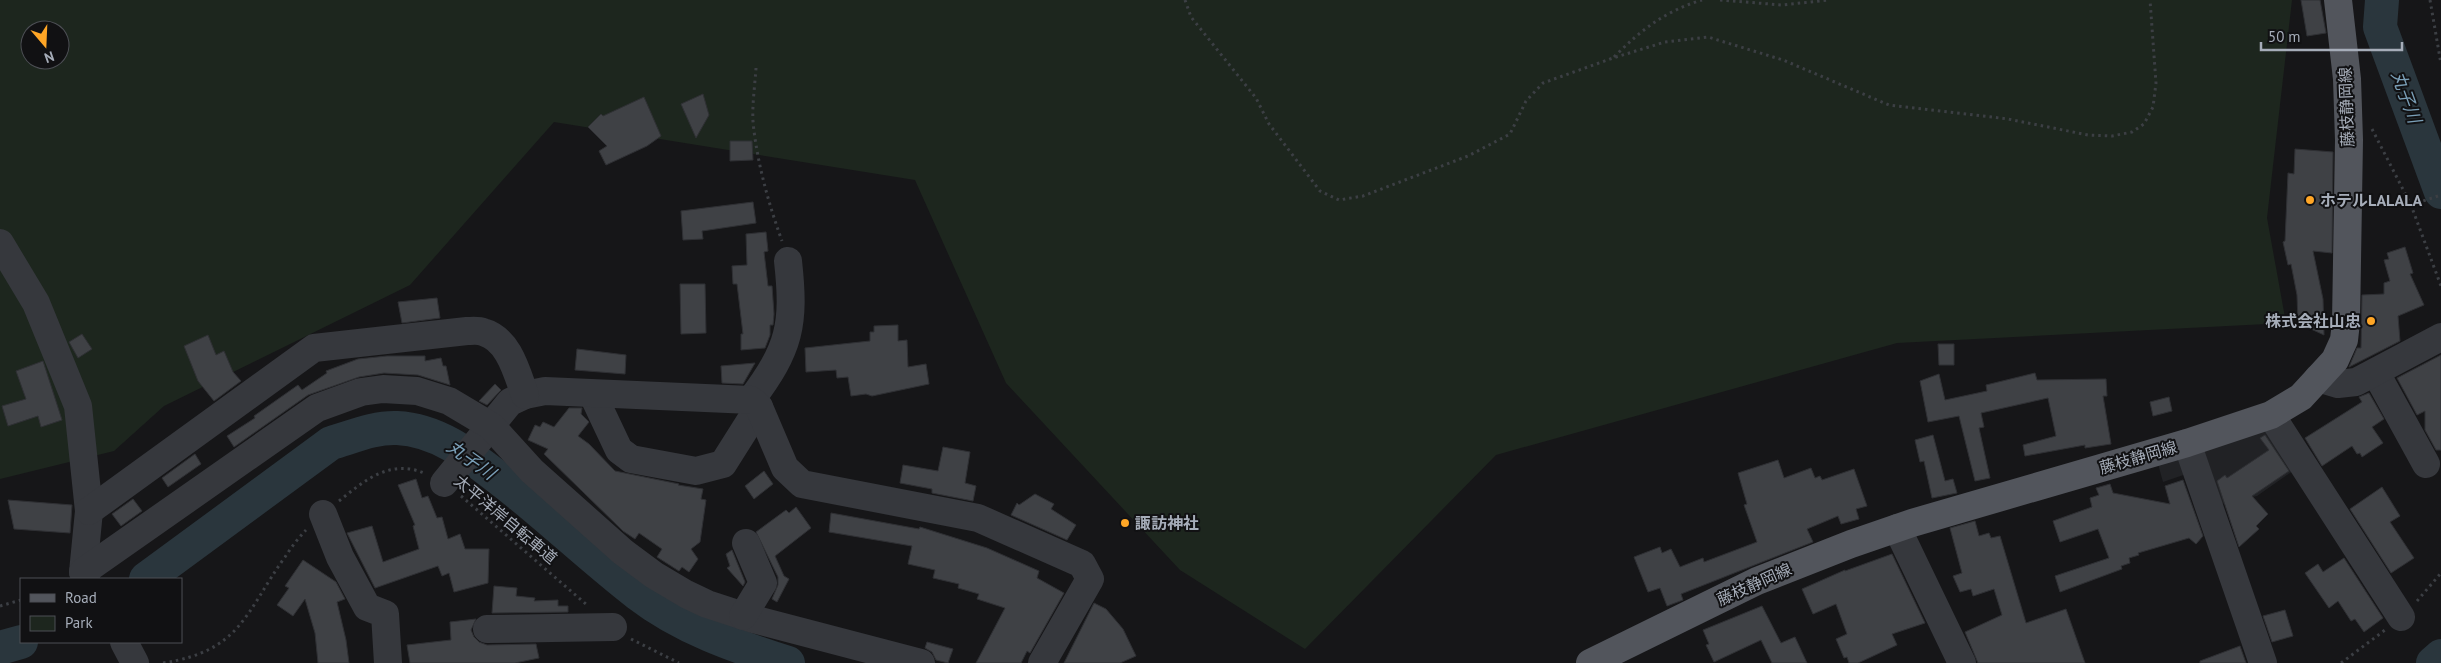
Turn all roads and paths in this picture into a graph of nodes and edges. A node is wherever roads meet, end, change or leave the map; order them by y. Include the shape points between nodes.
1 (1185, 0) edge
2 (1702, 0) edge
3 (1720, 0) edge
4 (1829, 0) edge
5 (2150, 0) edge
6 (2338, 0) edge
7 (2430, 0) edge
8 (1613, 58) junction
9 (2441, 64) edge
10 (756, 68) dead end
11 (2371, 128) dead end
12 (2441, 194) edge
13 (2411, 205) junction
14 (0, 243) edge
15 (788, 261) joint
16 (2441, 286) edge
17 (2441, 337) edge
18 (2376, 373) junction
19 (2318, 378) junction
20 (593, 394) junction
21 (525, 395) junction
22 (755, 403) junction
23 (2271, 415) junction
24 (489, 428) junction
25 (2187, 443) junction
26 (2426, 464) dead end
27 (447, 478) junction
28 (89, 511) junction
29 (323, 514) junction
30 (1897, 528) junction
31 (746, 543) dead end
32 (84, 576) edge
33 (20, 600) edge
34 (0, 606) edge
35 (744, 616) junction
36 (2401, 617) dead end
37 (614, 627) junction
38 (487, 629) dead end
39 (125, 643) edge
40 (135, 663) edge
41 (163, 663) edge
42 (388, 663) edge
43 (679, 663) edge
44 (921, 663) edge
45 (1042, 663) edge
46 (1590, 663) edge
47 (1962, 663) edge
48 (2263, 663) edge

1 - 8 path via 1191,17 1256,98 1269,124 1320,191 1339,200 1363,196 1468,156 1510,134 1526,101 1543,83
2 - 8 path via 1679,7 1639,32
3 - 4 path via 1782,5
5 - 8 path via 2156,83 2153,107 2144,124 2132,132 2112,136 2088,135 2008,119 1889,105 1783,60 1708,37 1666,42
6 - 19 main road, 藤枝静岡線 via 2347,79 2349,140 2346,322 2344,340 2335,360
7 - 9 path
10 - 15 path via 753,120 758,154 770,208
11 - 13 path
12 - 13 path
13 - 16 path
14 - 28 street via 36,303 78,406
15 - 22 street via 792,299 787,339
17 - 18 street
18 - 19 street via 2356,382 2338,384
18 - 26 street
19 - 23 main road, 藤枝静岡線 via 2301,397
20 - 21 street via 546,391
20 - 22 street
20 - 22 street via 619,450 631,459 696,472 723,464
21 - 24 street via 510,402
21 - 28 street via 513,360 500,342 483,332 467,331 314,348
22 - 45 street via 785,468 802,484 978,518 1082,564 1090,579
23 - 25 main road, 藤枝静岡線
23 - 36 street
24 - 27 street
24 - 32 street via 449,401 417,391 383,389 336,400 317,408
24 - 35 street via 624,552 654,575 707,604
25 - 30 main road, 藤枝静岡線
25 - 48 street
27 - 29 path, 太平洋岸自転車道 via 412,468 382,472 364,480
27 - 37 path, 太平洋岸自転車道
28 - 32 street
29 - 41 path, 太平洋岸自転車道 via 302,533 244,622 232,635 197,655
29 - 42 street via 340,557 367,607 386,614
30 - 46 main road, 藤枝静岡線 via 1757,581
30 - 47 street
31 - 35 street via 763,583
33 - 34 path
35 - 44 street
37 - 38 street
37 - 43 path, 太平洋岸自転車道 via 624,636
39 - 40 street

